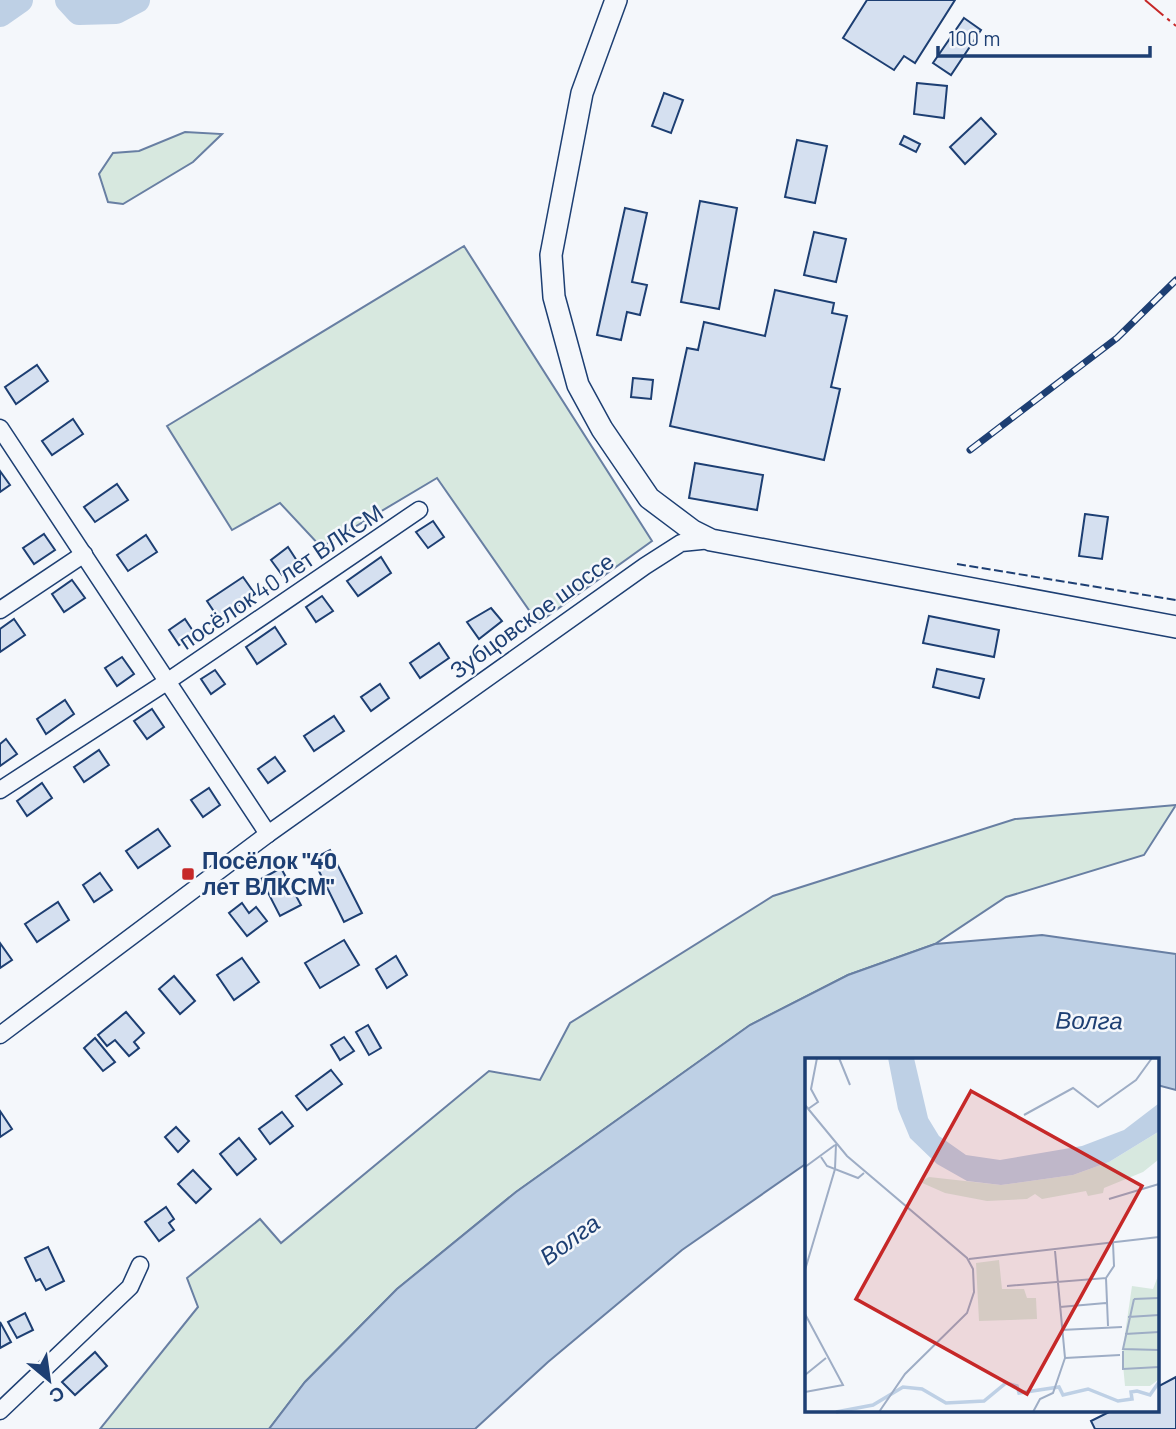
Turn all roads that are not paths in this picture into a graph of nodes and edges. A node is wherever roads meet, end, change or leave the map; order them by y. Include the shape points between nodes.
1 (616, 0) edge
2 (2, 435) edge
3 (419, 510) dead end
4 (711, 540) junction
5 (84, 554) junction
6 (0, 610) edge
7 (1176, 627) edge
8 (168, 681) junction
9 (0, 790) edge
10 (268, 834) junction
11 (4, 1032) edge
12 (140, 1265) dead end
13 (0, 1410) edge

1 - 4 main road via 582,93 551,255 554,298 578,386 602,429 649,498
2 - 5 street, посёлок 40 лет ВЛКСМ
3 - 8 street, посёлок 40 лет ВЛКСМ
4 - 7 main road, Зубцовское шоссе
4 - 10 street, Зубцовское шоссе via 681,543 645,566
5 - 6 street
5 - 8 street, посёлок 40 лет ВЛКСМ
8 - 9 street, посёлок 40 лет ВЛКСМ
8 - 10 street, посёлок 40 лет ВЛКСМ
10 - 11 street, Зубцовское шоссе
12 - 13 street via 130,1287

